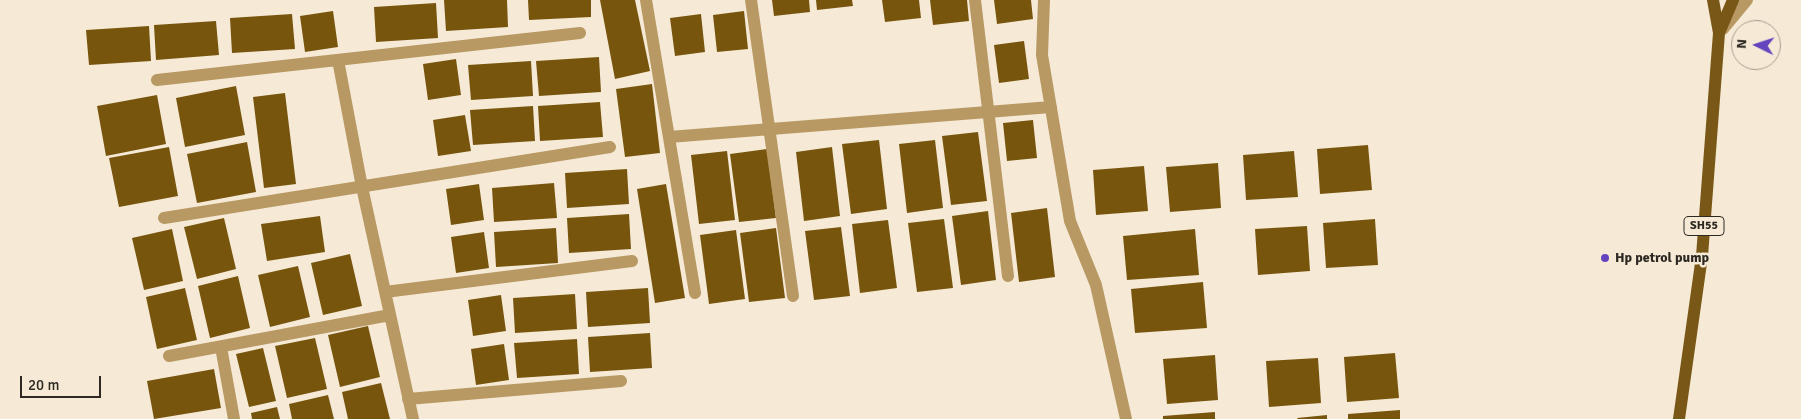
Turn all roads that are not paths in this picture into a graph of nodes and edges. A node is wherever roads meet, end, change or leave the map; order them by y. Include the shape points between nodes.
1 (646, 0) edge
2 (750, 0) edge
3 (976, 0) edge
4 (1044, 0) edge
5 (1714, 0) edge
6 (1733, 0) edge
7 (1747, 0) edge
8 (1720, 32) junction
9 (580, 33) dead end
10 (338, 60) junction
11 (157, 80) dead end
12 (1051, 106) junction
13 (989, 111) junction
14 (769, 129) junction
15 (669, 137) junction
16 (610, 147) dead end
17 (362, 187) junction
18 (164, 218) dead end
19 (632, 261) dead end
20 (1008, 276) dead end
21 (385, 292) junction
22 (695, 293) dead end
23 (793, 296) dead end
24 (390, 315) junction
25 (221, 347) junction
26 (169, 356) dead end
27 (621, 381) dead end
28 (408, 400) junction
29 (234, 419) edge
30 (413, 419) edge
31 (1126, 419) edge
32 (1679, 419) edge

1 - 15 street
2 - 14 street
3 - 13 street
4 - 12 street via 1042,55
5 - 8 main road
6 - 8 main road, SH55
7 - 8 street
8 - 32 main road, SH55 via 1702,256
9 - 10 street
10 - 11 street
10 - 17 street
12 - 13 street
12 - 31 street via 1070,221 1096,285
13 - 14 street
13 - 20 street
14 - 15 street
14 - 23 street
15 - 22 street
16 - 17 street
17 - 18 street
17 - 21 street
19 - 21 street
21 - 24 street
24 - 25 street
24 - 28 street
25 - 26 street
25 - 29 street
27 - 28 street
28 - 30 street

